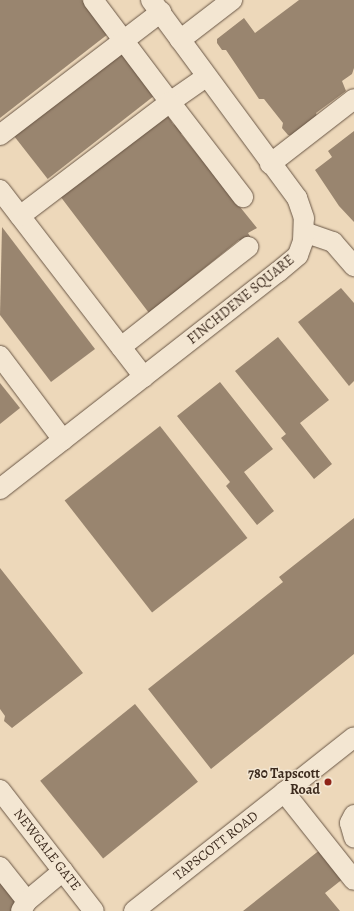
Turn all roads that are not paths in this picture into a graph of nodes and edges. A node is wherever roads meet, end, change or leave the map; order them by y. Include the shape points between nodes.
1 (93, 0) edge
2 (232, 0) edge
3 (156, 6) edge
4 (124, 40) junction
5 (180, 40) junction
6 (206, 77) junction
7 (354, 99) edge
8 (170, 102) junction
9 (0, 135) edge
10 (270, 164) junction
11 (0, 190) edge
12 (242, 197) dead end
13 (20, 216) junction
14 (304, 232) junction
15 (248, 246) dead end
16 (354, 266) edge
17 (120, 348) junction
18 (0, 356) edge
19 (144, 378) junction
20 (63, 440) junction
21 (0, 489) edge
22 (354, 737) edge
23 (0, 790) edge
24 (284, 792) junction
25 (354, 815) edge
26 (354, 837) edge
27 (0, 867) edge
28 (63, 871) junction
29 (354, 880) edge
30 (24, 906) edge
31 (94, 911) edge
32 (134, 911) edge

1 - 4 street
2 - 5 street
3 - 4 street
3 - 5 street, FINCHDENE SQUARE
4 - 8 street
4 - 9 street
5 - 6 street, FINCHDENE SQUARE
6 - 8 street
6 - 10 street, FINCHDENE SQUARE
7 - 10 street
8 - 12 street
8 - 13 street
10 - 14 street, FINCHDENE SQUARE via 297,198 304,218
11 - 13 street
13 - 17 street
14 - 16 street via 333,242
14 - 19 street, FINCHDENE SQUARE via 298,254
15 - 17 street
17 - 19 street
18 - 20 street
19 - 20 street, FINCHDENE SQUARE
20 - 21 street, FINCHDENE SQUARE
22 - 24 street, TAPSCOTT ROAD
23 - 28 street, NEWGALE GATE
24 - 29 street
24 - 32 street, TAPSCOTT ROAD
25 - 26 street via 350,823
27 - 30 street
28 - 30 street
28 - 31 street, NEWGALE GATE

